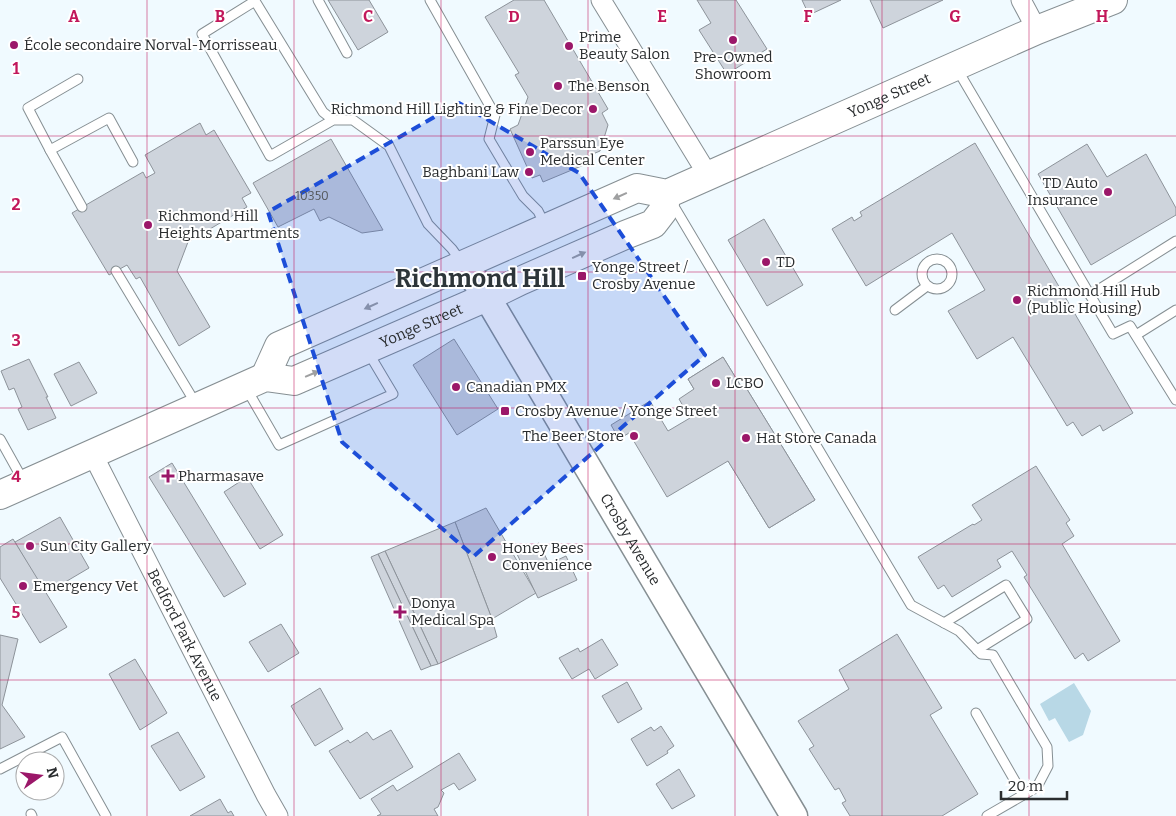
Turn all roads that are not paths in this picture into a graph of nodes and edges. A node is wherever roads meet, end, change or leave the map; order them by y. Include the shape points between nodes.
1 (318, 0) edge
2 (430, 0) edge
3 (600, 0) edge
4 (1021, 0) edge
5 (1113, 0) edge
6 (1037, 30) junction
7 (347, 53) dead end
8 (955, 66) junction
9 (78, 79) dead end
10 (333, 120) junction
11 (50, 150) junction
12 (133, 162) dead end
13 (708, 175) junction
14 (667, 194) junction
15 (82, 207) dead end
16 (546, 228) junction
17 (1176, 241) edge
18 (464, 265) junction
19 (116, 271) dead end
20 (927, 286) dead end
21 (1090, 295) junction
22 (487, 297) junction
23 (895, 310) dead end
24 (1176, 310) edge
25 (1136, 336) junction
26 (366, 350) junction
27 (255, 381) junction
28 (1176, 400) edge
29 (198, 407) junction
30 (0, 439) edge
31 (93, 455) junction
32 (25, 484) junction
33 (0, 495) edge
34 (944, 623) junction
35 (976, 650) junction
36 (976, 713) dead end
37 (0, 769) edge
38 (1023, 795) junction
39 (106, 816) edge
40 (278, 816) edge
41 (794, 816) edge
42 (987, 816) edge

1 - 7 lane
2 - 16 lane via 495,115 489,139
3 - 13 street
4 - 6 street
5 - 6 main road, Yonge Street
6 - 8 main road, Yonge Street
8 - 13 main road, Yonge Street
8 - 21 lane
9 - 11 lane via 28,108
10 - 10 lane via 323,112 255,1 202,34 270,156
10 - 18 lane via 353,120 389,146 428,224
11 - 12 lane via 109,118
11 - 15 lane
13 - 14 main road, Yonge Street
14 -> 16 main road via 637,188
22 -> 14 main road, Yonge Street via 653,224 663,211
14 - 34 lane via 911,605
16 - 18 main road
17 - 21 lane
18 - 22 street, Crosby Avenue
18 -> 27 main road via 279,346
19 - 29 lane
20 - 23 lane
21 - 25 lane via 1113,334 1130,326
22 - 26 main road, Yonge Street
22 - 41 street, Crosby Avenue
24 - 25 lane
25 - 28 lane
27 -> 26 main road, Yonge Street via 294,381
26 - 27 lane via 393,394 280,445
27 - 29 main road
29 - 31 main road
30 - 32 lane
31 - 32 main road
31 - 40 street, Bedford Park Avenue
32 - 33 main road
34 - 35 lane via 959,631
34 - 35 lane via 1006,585 1027,619
35 - 38 lane via 993,655 1047,747 1048,766 1038,787
36 - 38 lane
37 - 39 lane via 62,737
38 - 42 lane

